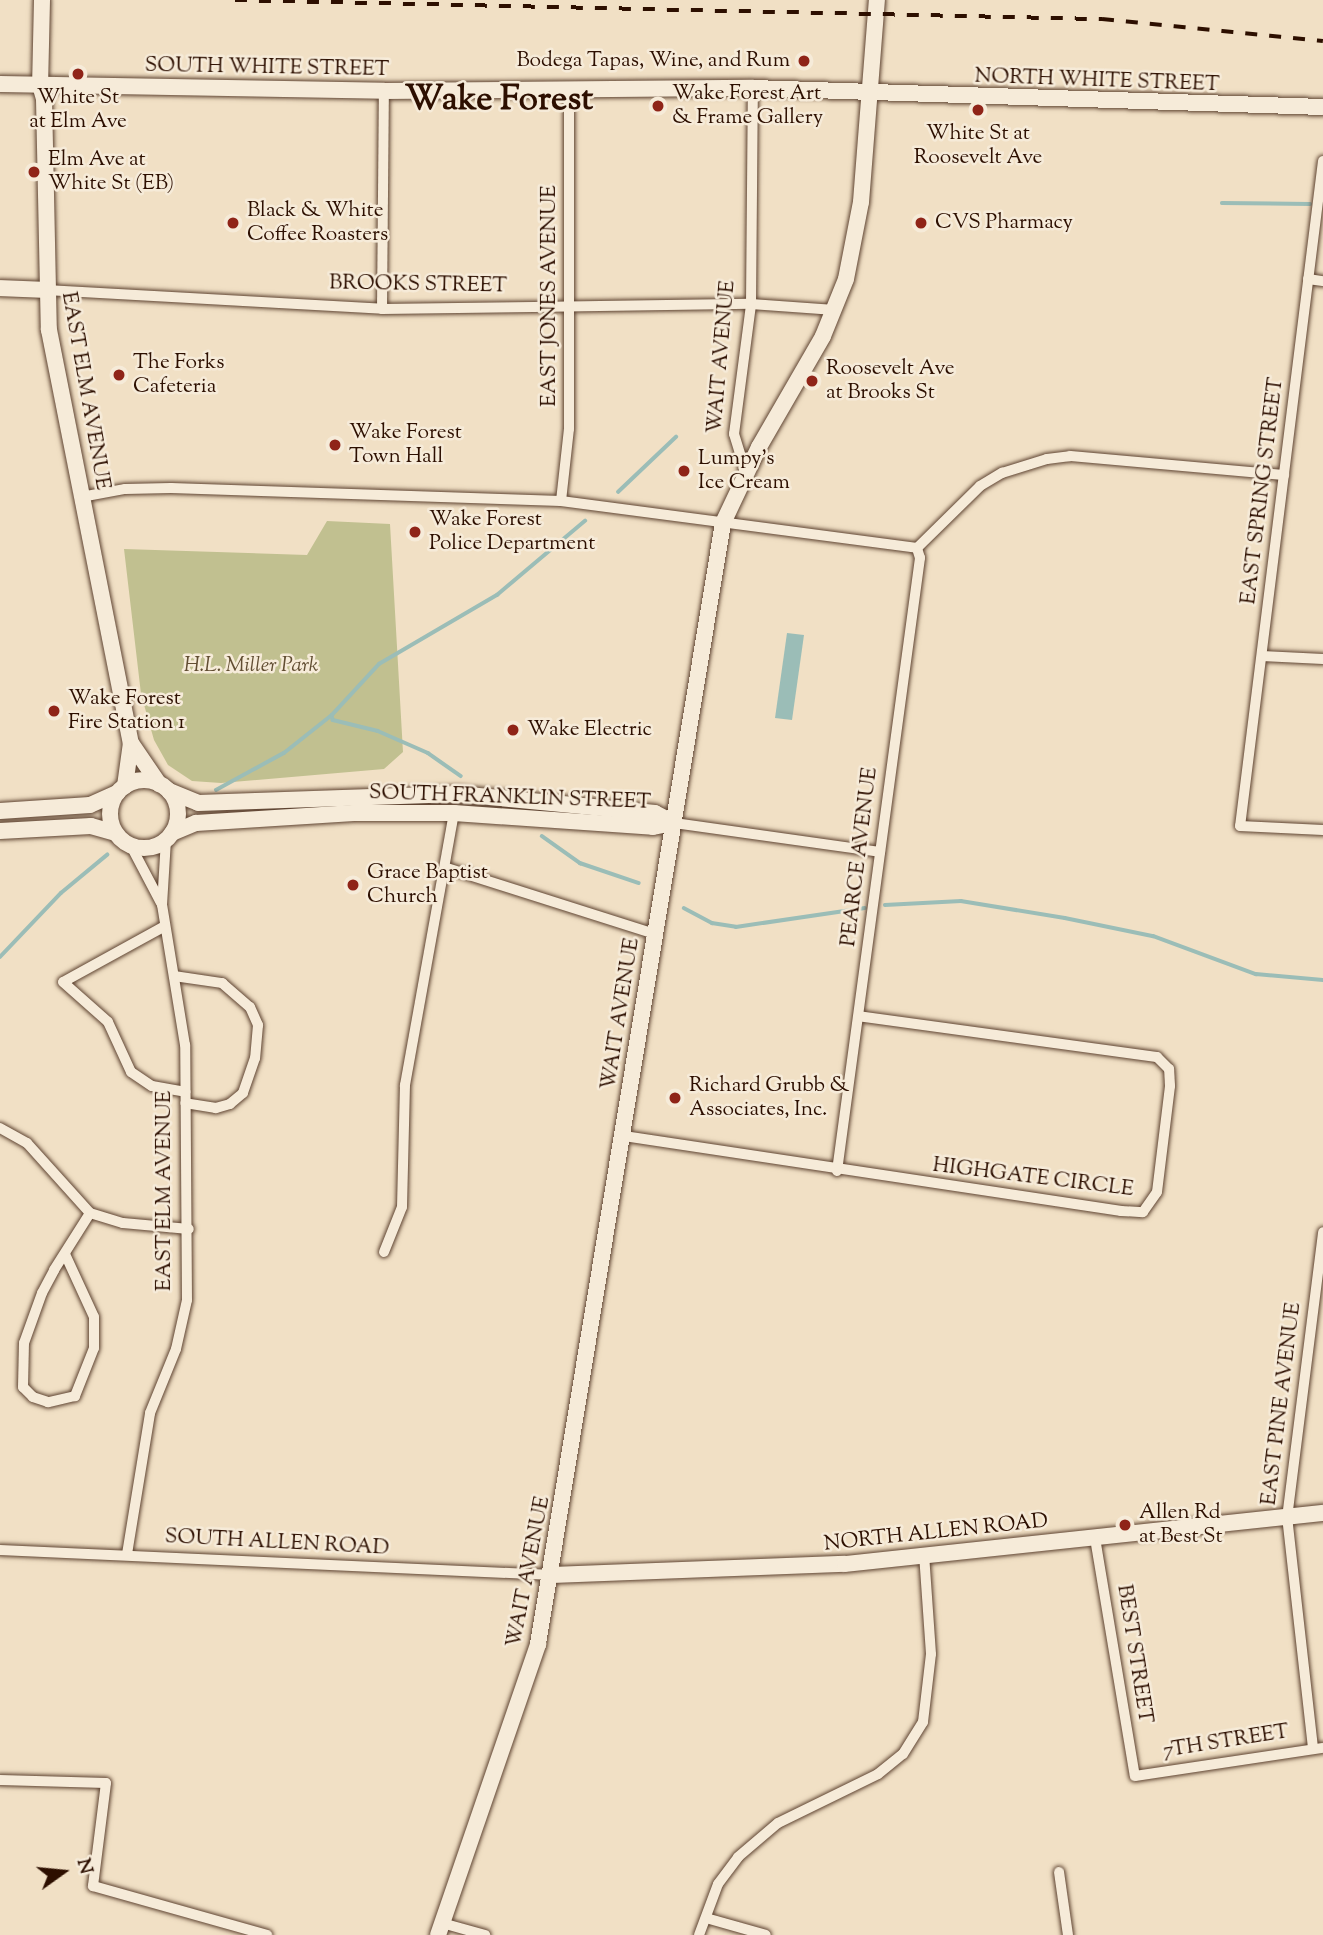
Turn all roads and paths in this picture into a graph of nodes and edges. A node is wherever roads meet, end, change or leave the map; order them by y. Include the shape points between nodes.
1 (42, 0) edge
2 (877, 0) edge
3 (0, 84) edge
4 (40, 85) junction
5 (753, 88) junction
6 (384, 92) junction
7 (569, 92) junction
8 (870, 95) junction
9 (1323, 107) edge
10 (1323, 161) edge
11 (1308, 279) junction
12 (1323, 281) edge
13 (0, 288) edge
14 (46, 290) junction
15 (751, 304) junction
16 (568, 306) junction
17 (382, 309) junction
18 (835, 310) junction
19 (746, 473) junction
20 (1284, 475) junction
21 (81, 497) junction
22 (561, 500) junction
23 (723, 523) junction
24 (918, 548) junction
25 (1262, 656) junction
26 (1323, 659) edge
27 (131, 743) junction
28 (164, 788) junction
29 (121, 789) junction
30 (0, 811) edge
31 (454, 813) junction
32 (674, 823) junction
33 (1323, 830) edge
34 (0, 831) edge
35 (115, 833) junction
36 (169, 837) junction
37 (131, 846) junction
38 (880, 852) junction
39 (447, 868) junction
40 (162, 905) junction
41 (165, 926) junction
42 (655, 934) junction
43 (174, 976) junction
44 (859, 1016) junction
45 (185, 1098) junction
46 (0, 1128) edge
47 (624, 1136) junction
48 (837, 1171) junction
49 (90, 1213) junction
50 (189, 1229) junction
51 (1323, 1232) edge
52 (384, 1252) dead end
53 (65, 1254) junction
54 (1323, 1513) edge
55 (1287, 1518) junction
56 (1095, 1538) junction
57 (0, 1550) edge
58 (127, 1554) junction
59 (924, 1555) junction
60 (552, 1575) junction
61 (1318, 1748) edge
62 (1135, 1776) joint
63 (0, 1780) edge
64 (1059, 1872) dead end
65 (705, 1918) junction
66 (440, 1929) edge
67 (267, 1935) edge
68 (485, 1935) edge
69 (699, 1935) edge
70 (766, 1935) edge
71 (1068, 1935) edge

1 - 4 street, EAST ELM AVENUE
2 - 8 street
3 - 4 street, SOUTH WHITE STREET
4 - 6 street, SOUTH WHITE STREET
4 - 14 street, EAST ELM AVENUE via 44,99
5 - 7 street, SOUTH WHITE STREET
5 - 8 street, SOUTH WHITE STREET
5 - 15 street, WAIT AVENUE
6 - 7 street, SOUTH WHITE STREET
6 - 17 street
7 - 16 street, EAST JONES AVENUE
8 - 9 street, NORTH WHITE STREET
8 - 18 street via 858,229
10 - 11 street, EAST SPRING STREET
11 - 12 street
11 - 20 street, EAST SPRING STREET
13 - 14 street, BROOKS STREET
14 - 17 street, BROOKS STREET
14 - 21 street, EAST ELM AVENUE
15 - 16 street, BROOKS STREET
15 - 18 street, BROOKS STREET
15 - 19 street, WAIT AVENUE via 734,434
16 - 17 street, BROOKS STREET
16 - 22 street, EAST JONES AVENUE via 569,429
18 - 19 street
19 - 23 street, WAIT AVENUE
20 - 24 street via 1070,456 1047,459 1002,473 980,486
20 - 25 street, EAST SPRING STREET
21 - 22 street via 125,489 171,488
21 - 27 street, EAST ELM AVENUE
22 - 23 street
23 - 24 street
23 - 32 street, WAIT AVENUE
24 - 38 street, PEARCE AVENUE
25 - 26 street
25 - 33 street, EAST SPRING STREET via 1240,826
27 - 28 street, EAST ELM AVENUE
27 - 29 street, EAST ELM AVENUE
28 - 29 street via 148,780
28 - 32 street, SOUTH FRANKLIN STREET via 198,803 458,794 655,813
28 - 36 street via 177,814
29 - 30 street via 90,805
29 - 35 street via 110,814
31 - 32 street, SOUTH FRANKLIN STREET via 653,827
31 - 36 street, SOUTH FRANKLIN STREET via 196,823
31 - 39 street
32 - 38 street
32 - 42 street, WAIT AVENUE
34 - 35 street via 91,826
35 - 37 street
36 - 37 street via 150,848
36 - 40 street, EAST ELM AVENUE
37 - 40 street, EAST ELM AVENUE
38 - 44 street, PEARCE AVENUE
39 - 42 street
39 - 52 street via 405,1084 402,1207
40 - 41 street, EAST ELM AVENUE
41 - 43 street, EAST ELM AVENUE
41 - 45 street via 62,982 108,1022 131,1072 152,1086
42 - 47 street, WAIT AVENUE
43 - 45 street, EAST ELM AVENUE via 185,1045
43 - 45 street via 222,983 250,1007 258,1025 255,1058 243,1093 216,1108
44 - 48 street, PEARCE AVENUE
44 - 48 street, HIGHGATE CIRCLE via 1157,1057 1169,1069 1170,1086 1157,1192 1143,1212 1121,1212
45 - 50 street, EAST ELM AVENUE
46 - 49 street via 27,1143
47 - 48 street, HIGHGATE CIRCLE
47 - 60 street, WAIT AVENUE
49 - 50 street via 123,1223
49 - 53 street
50 - 58 street, EAST ELM AVENUE via 187,1300 176,1349 150,1413
51 - 55 street, EAST PINE AVENUE
53 - 53 street via 32,1314 20,1369 23,1387 48,1402 75,1396 94,1348 94,1317
54 - 55 street, NORTH ALLEN ROAD
55 - 56 street, NORTH ALLEN ROAD
55 - 61 street, EAST PINE AVENUE
56 - 59 street, NORTH ALLEN ROAD
56 - 62 street, BEST STREET
57 - 58 street, SOUTH ALLEN ROAD
58 - 60 street, SOUTH ALLEN ROAD
59 - 60 street, NORTH ALLEN ROAD via 757,1570
59 - 65 street via 931,1654 923,1722 903,1754 877,1773 778,1823 738,1857 718,1884
60 - 66 street, WAIT AVENUE via 520,1703
61 - 62 street, 7TH STREET
63 - 67 street via 106,1783 93,1886
64 - 71 street
65 - 69 street
65 - 70 street
66 - 68 street

